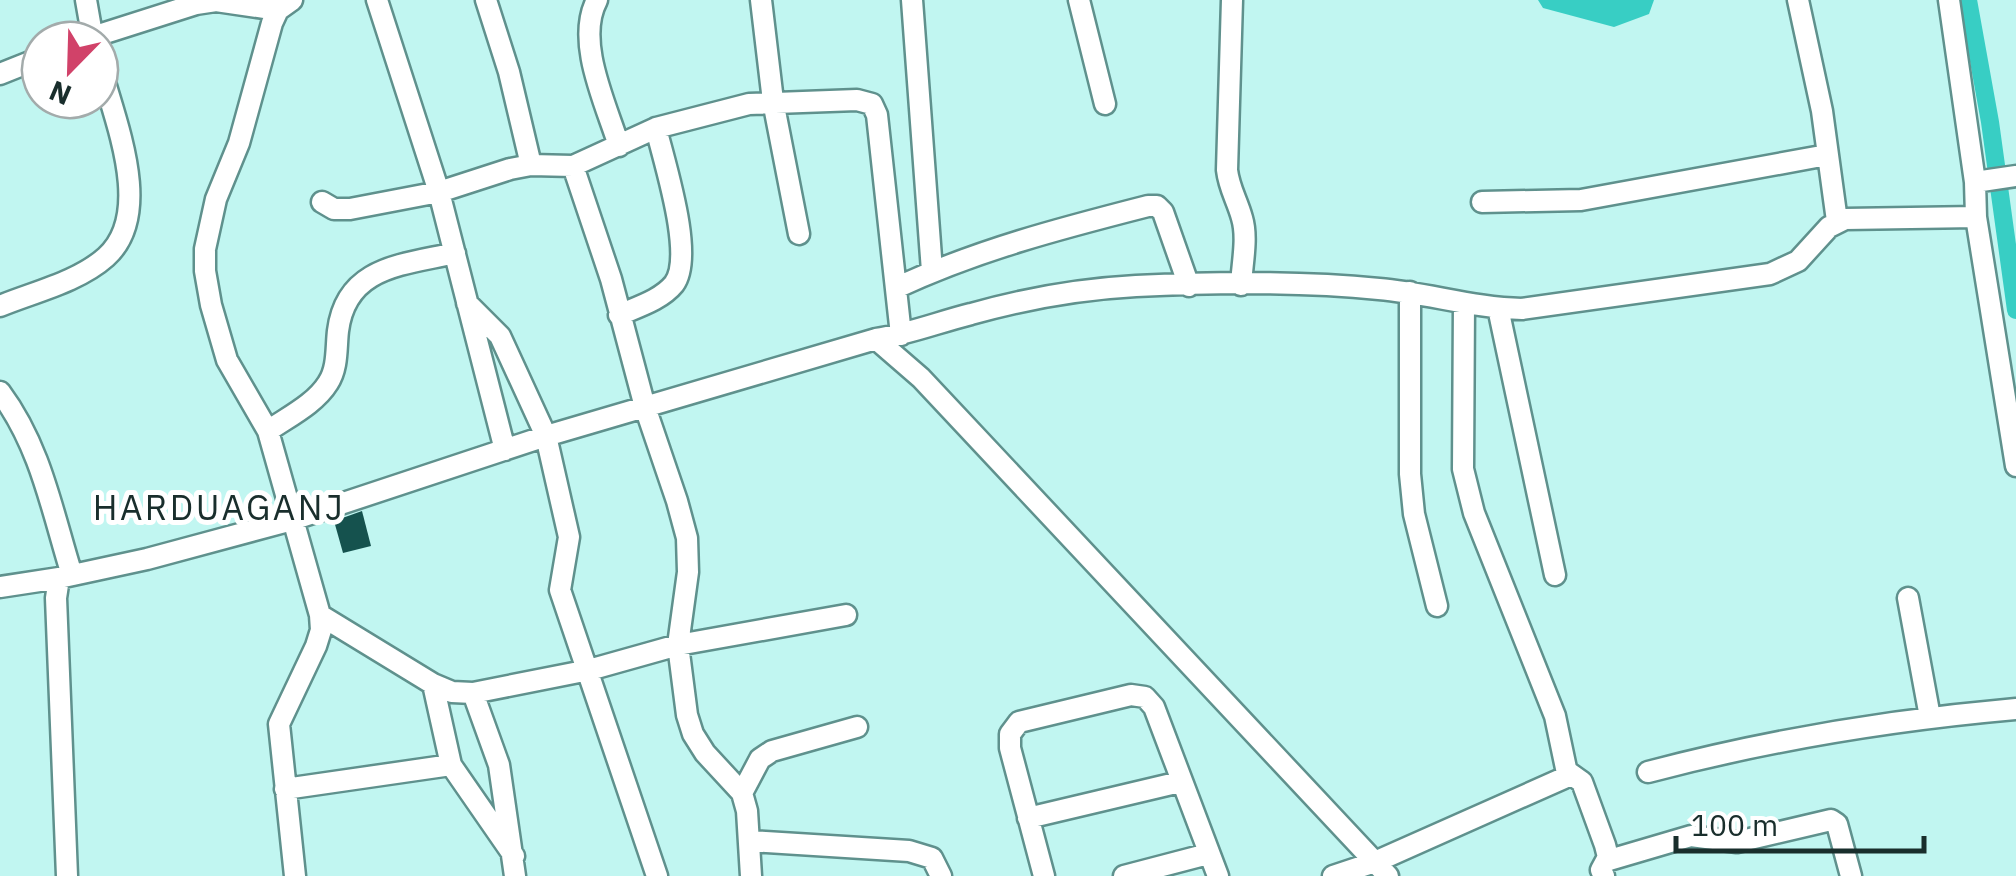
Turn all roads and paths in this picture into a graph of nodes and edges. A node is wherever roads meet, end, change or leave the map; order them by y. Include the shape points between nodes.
1 (377, 0) edge
2 (486, 0) edge
3 (596, 0) edge
4 (761, 0) edge
5 (912, 0) edge
6 (1078, 0) edge
7 (1232, 0) edge
8 (1798, 0) edge
9 (1949, 0) edge
10 (196, 2) edge
11 (285, 5) edge
12 (120, 29) edge
13 (773, 101) junction
14 (1105, 104) dead end
15 (114, 120) edge
16 (656, 128) junction
17 (619, 146) junction
18 (1827, 155) junction
19 (532, 165) junction
20 (572, 166) junction
21 (2015, 176) edge
22 (1979, 182) junction
23 (439, 192) junction
24 (322, 202) dead end
25 (1482, 202) dead end
26 (1976, 218) junction
27 (1837, 222) junction
28 (799, 234) dead end
29 (455, 254) junction
30 (932, 271) junction
31 (1241, 285) junction
32 (1189, 286) junction
33 (896, 288) junction
34 (1410, 292) junction
35 (468, 303) junction
36 (1464, 303) junction
37 (0, 306) edge
38 (1498, 308) junction
39 (619, 315) junction
40 (901, 335) junction
41 (876, 339) junction
42 (0, 392) edge
43 (645, 408) junction
44 (268, 431) junction
45 (546, 436) junction
46 (504, 450) junction
47 (2016, 466) edge
48 (292, 520) junction
49 (1555, 575) dead end
50 (66, 577) junction
51 (0, 587) edge
52 (1908, 598) dead end
53 (1438, 606) dead end
54 (320, 615) junction
55 (846, 615) dead end
56 (678, 645) junction
57 (590, 670) junction
58 (433, 684) junction
59 (473, 693) junction
60 (2016, 709) edge
61 (1930, 717) junction
62 (857, 727) dead end
63 (451, 765) junction
64 (1568, 772) junction
65 (1648, 772) dead end
66 (1180, 782) junction
67 (285, 790) junction
68 (742, 794) junction
69 (1028, 818) junction
70 (750, 841) junction
71 (1208, 854) junction
72 (514, 866) edge
73 (1382, 869) edge
74 (1605, 869) edge
75 (67, 876) edge
76 (294, 876) edge
77 (657, 876) edge
78 (751, 876) edge
79 (940, 876) edge
80 (1044, 876) edge
81 (1124, 876) edge
82 (1218, 876) edge
83 (1333, 876) edge
84 (1851, 876) edge

1 - 23 street
2 - 19 street
3 - 17 street via 587,28 590,50
4 - 13 street
5 - 30 street
6 - 14 street
7 - 31 street via 1227,170 1244,230
8 - 18 street
9 - 22 street
10 - 11 street
10 - 12 street
11 - 44 street via 216,199 204,270 227,360
13 - 16 street
13 - 28 street
13 - 33 street via 872,104
15 - 37 street via 128,173 128,226 104,258
16 - 17 street
16 - 39 street via 682,264 676,282 660,296
17 - 20 street
18 - 25 street via 1580,200
18 - 27 street
19 - 20 street
19 - 23 street
20 - 39 street
21 - 22 street
22 - 26 street
23 - 24 street via 350,209
23 - 29 street
26 - 27 street
26 - 47 street
27 - 38 street via 1798,261 1770,274
29 - 35 street
29 - 44 street via 385,269 351,292 330,380
30 - 32 street via 1012,241 1157,206
30 - 33 street
31 - 32 street
31 - 34 street
32 - 40 street via 1054,296
33 - 40 street
34 - 36 street
34 - 53 street via 1412,501
35 - 45 street via 500,336
35 - 46 street
36 - 38 street
36 - 64 street via 1465,483 1554,716
38 - 49 street
39 - 43 street
40 - 41 street
41 - 43 street
41 - 73 street via 921,378
42 - 50 street via 41,467
43 - 45 street
43 - 56 street via 686,538
44 - 48 street
45 - 46 street
45 - 57 street via 569,537 560,590
46 - 48 street
48 - 50 street
48 - 54 street
50 - 51 street
50 - 75 street via 56,598
52 - 61 street
54 - 58 street
54 - 67 street via 316,646 279,724
55 - 56 street
56 - 57 street
56 - 68 street via 693,734
57 - 59 street
57 - 77 street
58 - 59 street
58 - 63 street
59 - 72 street via 498,765
60 - 61 street
61 - 65 street via 1748,746
62 - 68 street via 772,751 760,759
63 - 67 street
63 - 72 street
64 - 73 street
64 - 74 street via 1582,782 1605,846
66 - 69 street
66 - 69 street via 1154,707 1131,695 1020,722 1010,734 1010,748
66 - 71 street
67 - 76 street
68 - 70 street
69 - 80 street
70 - 78 street
70 - 79 street via 909,851 932,858
71 - 81 street
71 - 82 street
73 - 83 street
74 - 84 street via 1691,836 1737,842 1830,820

